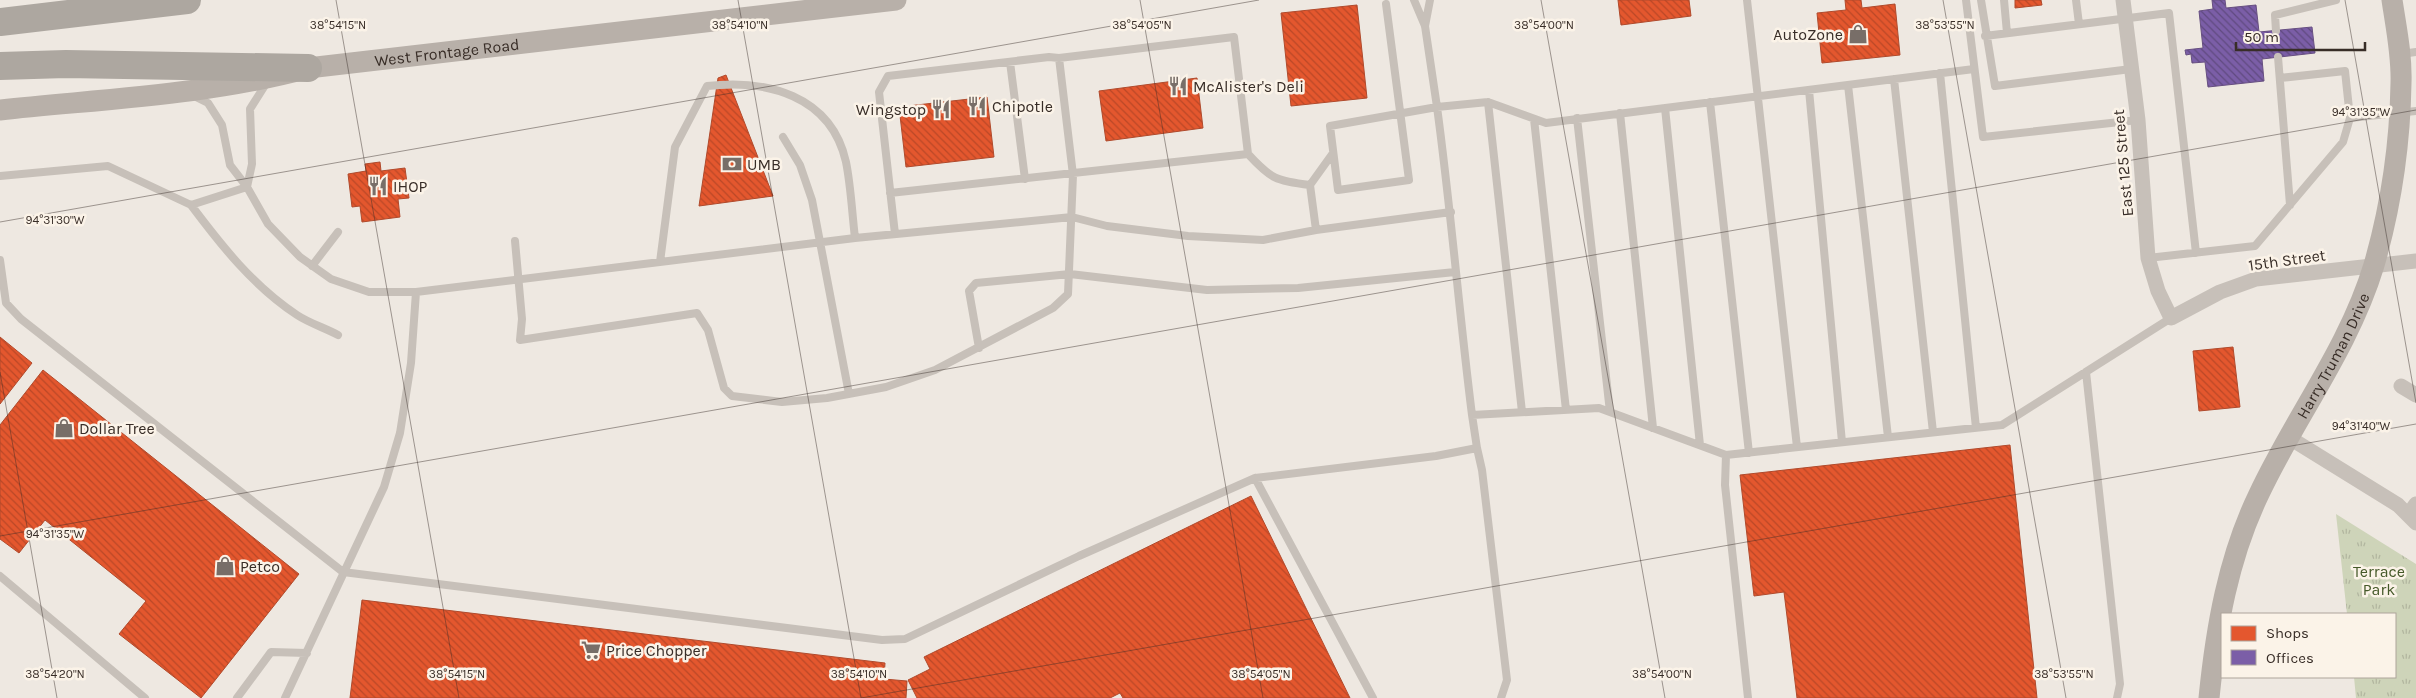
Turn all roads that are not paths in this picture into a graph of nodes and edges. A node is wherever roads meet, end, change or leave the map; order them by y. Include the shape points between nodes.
1 (187, 0) edge
2 (896, 0) edge
3 (1414, 0) edge
4 (1430, 0) edge
5 (1747, 0) edge
6 (1966, 0) edge
7 (1981, 0) edge
8 (2004, 0) edge
9 (2076, 0) edge
10 (2123, 0) edge
11 (2336, 0) edge
12 (2392, 0) edge
13 (1386, 4) dead end
14 (2125, 19) junction
15 (0, 22) edge
16 (2079, 24) junction
17 (1425, 26) junction
18 (2276, 31) dead end
19 (2008, 33) junction
20 (1985, 36) junction
21 (2407, 53) edge
22 (2278, 57) dead end
23 (1059, 58) junction
24 (1010, 62) junction
25 (0, 66) edge
26 (308, 68) junction
27 (1974, 69) junction
28 (2131, 69) junction
29 (1940, 73) junction
30 (270, 78) junction
31 (2280, 78) junction
32 (1894, 79) junction
33 (1848, 85) junction
34 (183, 90) junction
35 (1809, 90) junction
36 (1759, 96) junction
37 (1488, 102) junction
38 (1710, 102) junction
39 (1437, 107) junction
40 (1665, 108) junction
41 (0, 110) edge
42 (2408, 112) edge
43 (1620, 113) junction
44 (1401, 114) junction
45 (1577, 118) junction
46 (2350, 118) junction
47 (1534, 119) junction
48 (2138, 120) junction
49 (783, 137) dead end
50 (1333, 152) junction
51 (1248, 154) junction
52 (1073, 175) junction
53 (0, 176) edge
54 (1025, 179) junction
55 (1310, 184) junction
56 (248, 187) junction
57 (890, 193) junction
58 (191, 205) junction
59 (2290, 205) junction
60 (1451, 212) junction
61 (1072, 217) junction
62 (1316, 230) junction
63 (338, 232) dead end
64 (895, 234) junction
65 (855, 238) junction
66 (515, 241) dead end
67 (819, 243) junction
68 (2196, 253) junction
69 (2148, 258) junction
70 (0, 260) edge
71 (2416, 260) edge
72 (660, 262) junction
73 (312, 266) junction
74 (2373, 266) junction
75 (1455, 272) junction
76 (1070, 274) junction
77 (519, 279) junction
78 (416, 292) junction
79 (3, 303) edge
80 (2171, 318) junction
81 (338, 335) dead end
82 (979, 348) junction
83 (2086, 372) junction
84 (2401, 386) dead end
85 (850, 394) junction
86 (2416, 395) edge
87 (1566, 410) junction
88 (1522, 412) junction
89 (1610, 412) junction
90 (1472, 415) junction
91 (1653, 428) junction
92 (1976, 428) junction
93 (1933, 432) junction
94 (1888, 437) junction
95 (2288, 437) junction
96 (1842, 442) junction
97 (1700, 446) junction
98 (1796, 447) junction
99 (1477, 448) junction
100 (1749, 453) junction
101 (1726, 455) junction
102 (1255, 478) junction
103 (2413, 514) edge
104 (343, 572) junction
105 (0, 576) edge
106 (307, 653) junction
107 (144, 698) edge
108 (237, 698) edge
109 (285, 698) edge
110 (1373, 698) edge
111 (1501, 698) edge
112 (1748, 698) edge
113 (2117, 698) edge
114 (2209, 698) edge

1 - 15 highway
2 - 26 street, West Frontage Road
3 - 17 lane
4 - 17 lane
5 - 36 lane
6 - 27 lane
7 - 20 lane
8 - 19 lane
9 - 16 lane
10 - 14 street, East 125 Street
11 - 18 lane via 2275,15
12 - 21 street, Harry Truman Drive
13 - 44 lane
14 - 16 lane
14 - 28 street, East 125 Street
14 - 68 lane via 2169,13
16 - 19 lane
17 - 39 lane
19 - 20 lane
20 - 28 lane via 1995,86
21 - 42 street, Harry Truman Drive via 2401,81
22 - 31 lane
23 - 24 lane
23 - 51 lane via 1234,37
23 - 52 lane
24 - 54 lane
24 - 57 lane via 888,76 879,92
25 - 26 highway
26 - 30 street, West Frontage Road
27 - 29 lane
27 - 48 lane via 1983,137
28 - 48 street, East 125 Street
29 - 32 lane
29 - 92 lane
30 - 34 street, West Frontage Road
30 - 56 lane via 250,109 252,164
31 - 46 lane via 2345,71
31 - 59 lane
32 - 33 lane
32 - 93 lane
33 - 35 lane
33 - 94 lane
34 - 41 street, West Frontage Road
34 - 56 lane via 208,103 222,125 230,166
35 - 36 lane
35 - 96 lane
36 - 38 lane
36 - 98 lane
37 - 39 lane
37 - 47 lane
37 - 88 lane
38 - 40 lane
38 - 100 lane
39 - 44 lane
39 - 60 lane
40 - 43 lane
40 - 97 lane
42 - 46 lane
42 - 74 street, Harry Truman Drive
43 - 45 lane
43 - 91 lane
44 - 50 lane via 1330,126
44 - 50 lane via 1409,180 1338,190
45 - 47 lane via 1546,122
45 - 89 lane
46 - 59 lane via 2343,142
47 - 87 lane
48 - 69 street, East 125 Street
49 - 67 lane via 800,165 812,200
50 - 55 lane
51 - 52 lane
51 - 55 lane via 1280,181
52 - 54 lane
52 - 61 lane
53 - 58 lane via 108,166
54 - 57 lane
55 - 62 lane
56 - 58 lane
56 - 73 lane via 268,224
57 - 64 lane
58 - 81 lane via 222,247 259,285 297,315
59 - 68 lane via 2254,246
60 - 62 lane
60 - 75 lane
61 - 62 lane via 1107,226 1263,240
61 - 64 lane
61 - 76 lane
63 - 73 lane
64 - 65 lane
65 - 67 lane
65 - 72 lane via 846,162 836,136 818,113 794,95 762,86 733,83 707,86 675,147
66 - 77 lane
67 - 72 lane
67 - 85 lane
68 - 69 lane
69 - 80 street, East 125 Street
70 - 79 lane
71 - 74 street, 15th Street
72 - 77 lane
73 - 78 lane via 332,279 369,292
74 - 80 street, 15th Street via 2256,279 2220,292
74 - 95 street, Harry Truman Drive via 2339,350
75 - 76 lane via 1298,288 1207,290
75 - 90 lane
76 - 82 lane via 1068,294 1053,308
76 - 82 lane via 976,283 969,291
77 - 78 lane
77 - 85 lane via 520,340 697,313 708,330 724,388 732,396 782,402
78 - 104 lane via 411,363 400,433 384,488
79 - 104 lane
80 - 83 lane
82 - 85 lane via 935,370 886,387
83 - 92 lane via 2002,425
83 - 113 lane via 2120,684
84 - 86 street
87 - 88 lane
87 - 89 lane via 1599,408
88 - 90 lane
89 - 91 lane
90 - 99 lane
91 - 97 lane
92 - 93 lane
93 - 94 lane
94 - 96 lane
95 - 103 street
95 - 114 street, Harry Truman Drive via 2258,495 2231,570 2215,638
96 - 98 lane
97 - 101 lane
98 - 100 lane
99 - 102 lane
99 - 111 lane via 1507,680
100 - 101 lane
101 - 112 lane via 1725,485
102 - 104 lane via 1079,556 905,639 882,640
102 - 110 lane
104 - 106 lane
105 - 107 lane
106 - 108 lane via 271,652
106 - 109 lane

